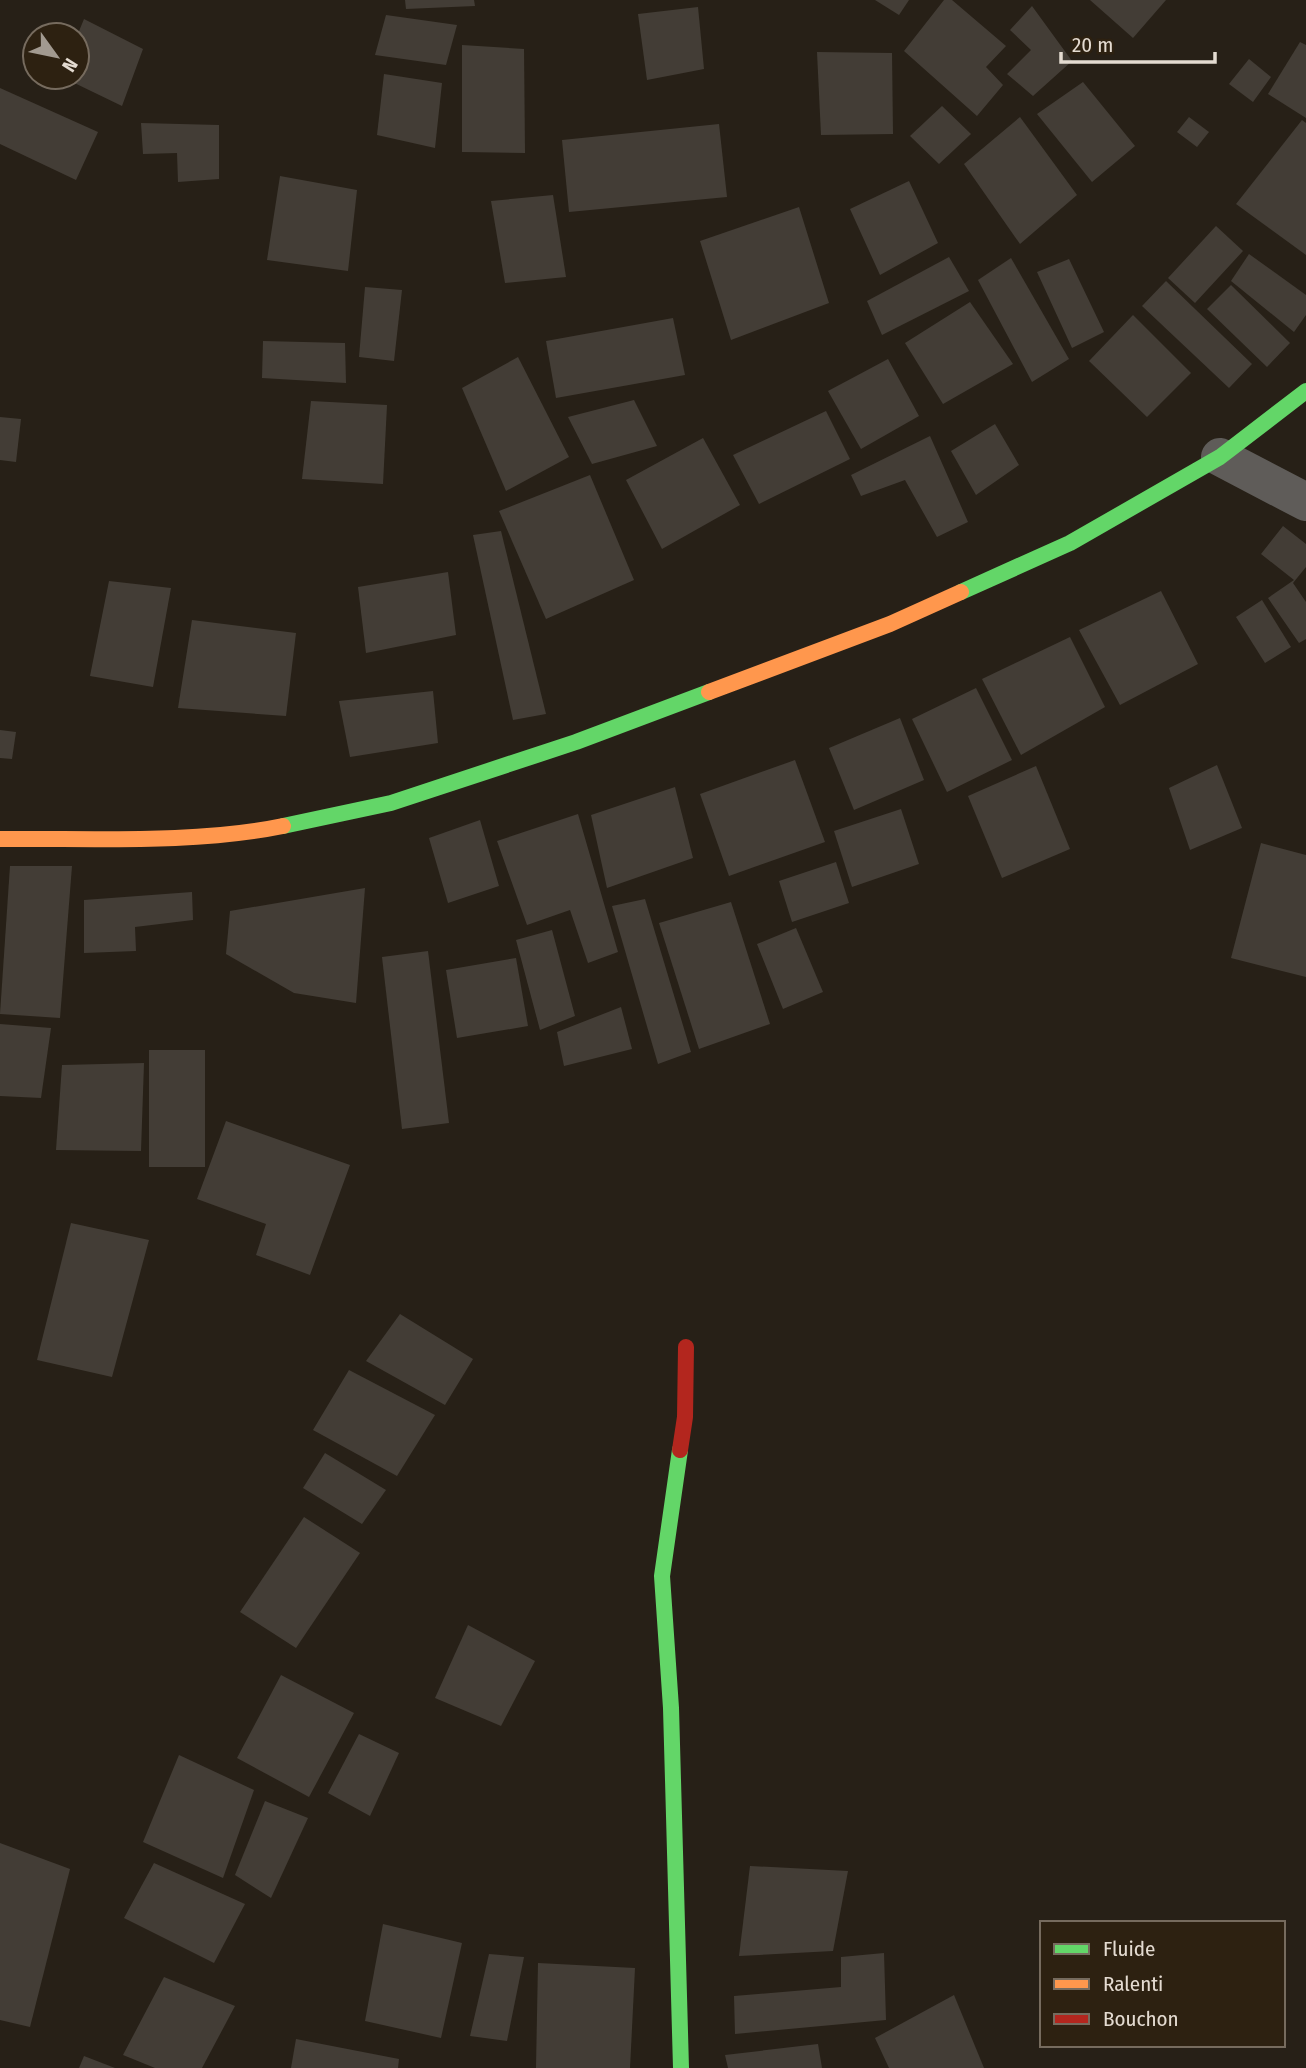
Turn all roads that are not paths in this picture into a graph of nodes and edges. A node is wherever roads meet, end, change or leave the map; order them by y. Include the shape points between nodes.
1 (1306, 391) edge
2 (1220, 457) junction
3 (1306, 502) edge
4 (0, 839) edge
5 (686, 1347) dead end
6 (681, 2068) edge

1 - 2 street
2 - 3 street
2 - 4 street via 1070,542 890,624 576,743 391,803 254,832
5 - 6 street via 685,1417 662,1576 672,1735

